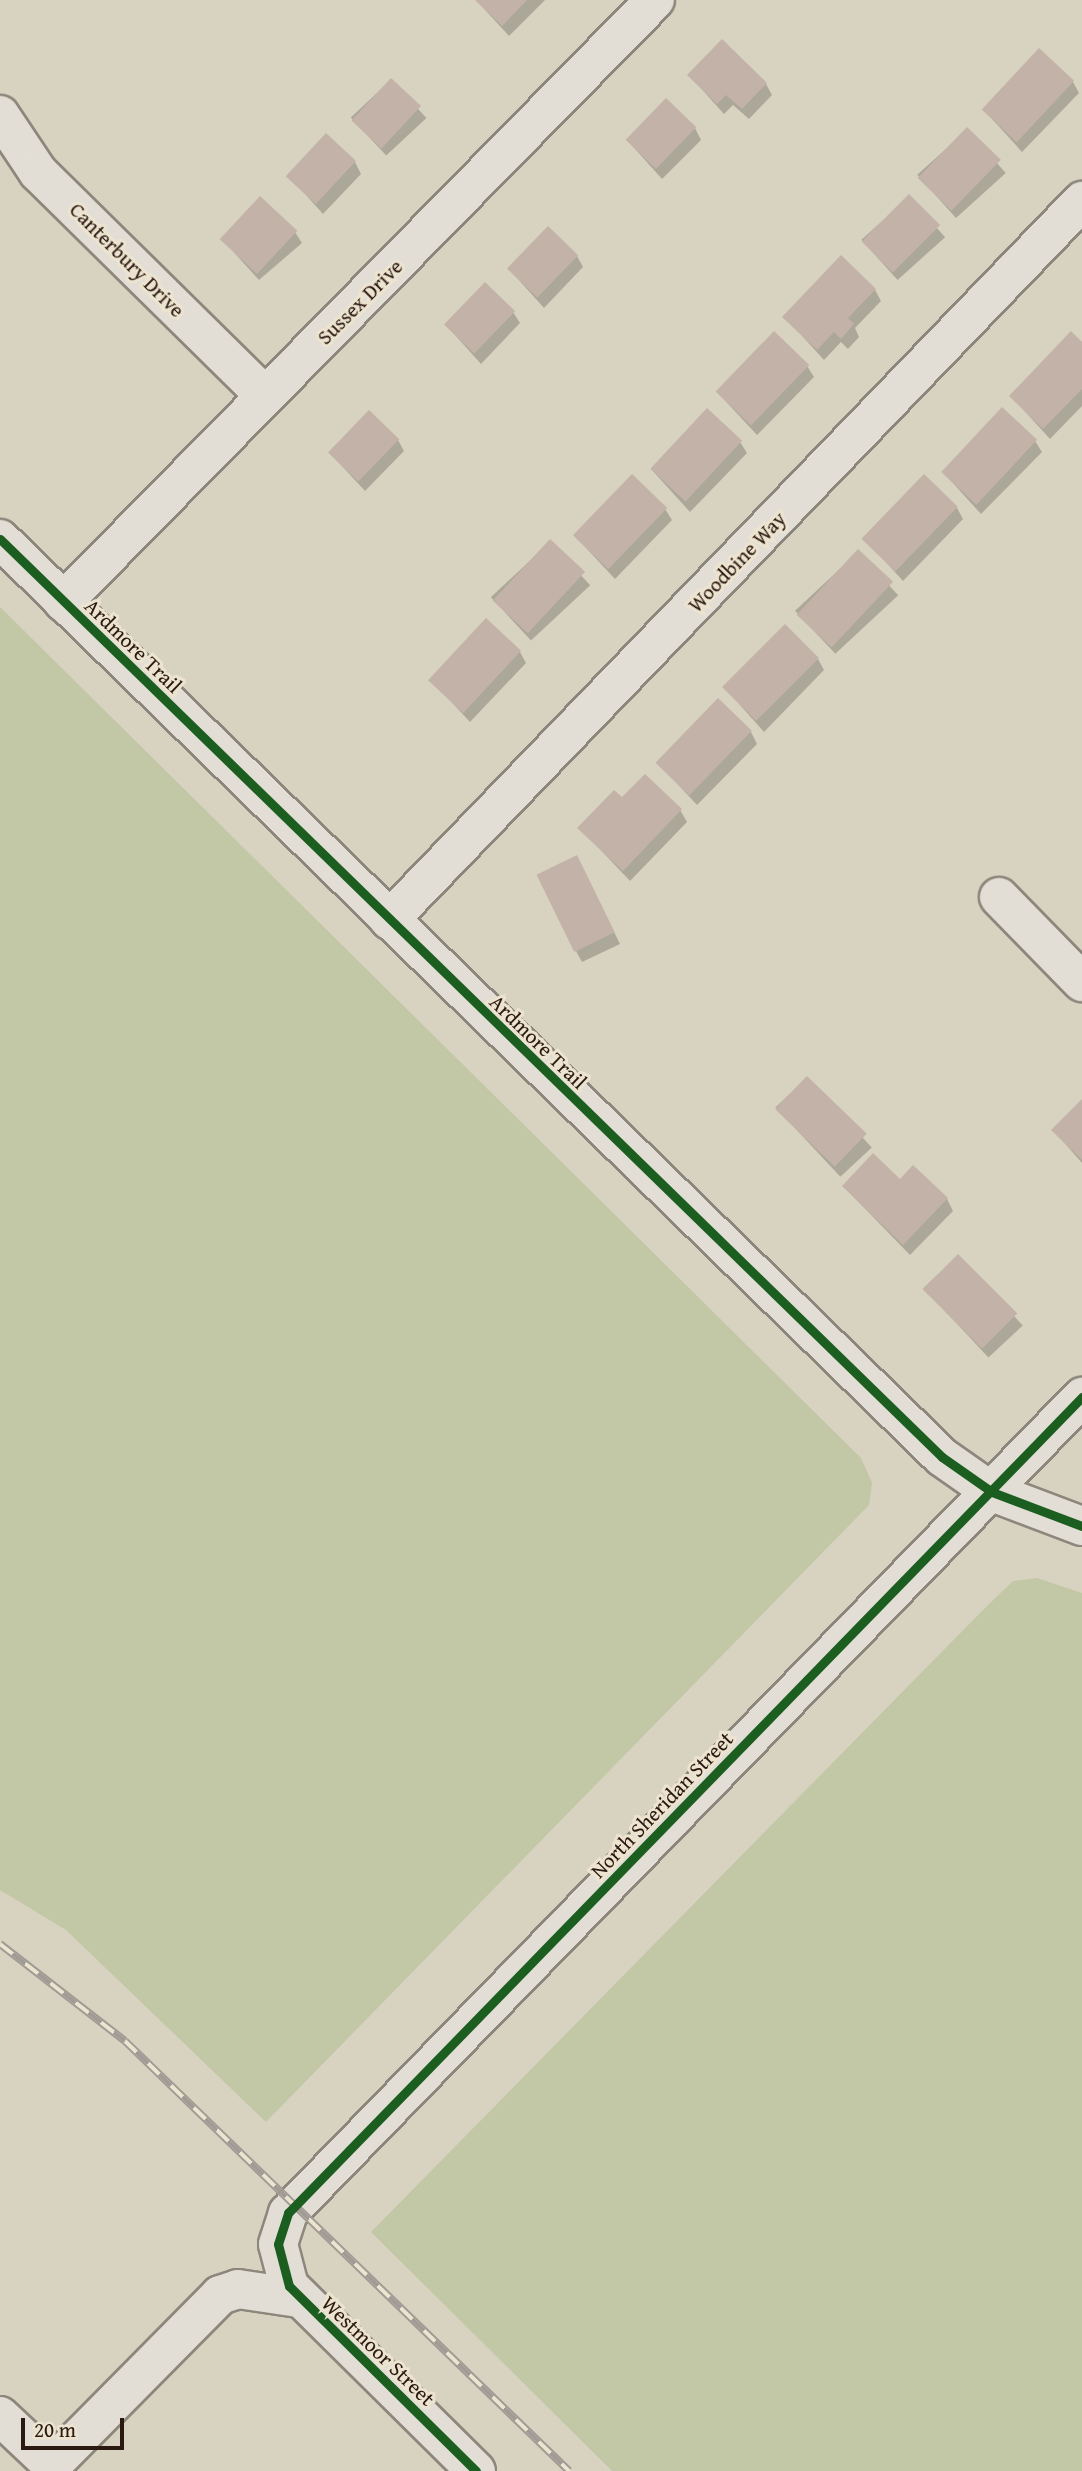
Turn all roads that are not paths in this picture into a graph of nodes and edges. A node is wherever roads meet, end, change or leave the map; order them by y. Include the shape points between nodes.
1 (655, 0) edge
2 (0, 115) edge
3 (1082, 201) edge
4 (265, 397) junction
5 (0, 539) edge
6 (63, 602) junction
7 (999, 897) dead end
8 (389, 920) junction
9 (1082, 982) edge
10 (1082, 1397) edge
11 (992, 1492) junction
12 (1082, 1526) edge
13 (278, 2244) joint
14 (299, 2298) junction
15 (0, 2416) edge
16 (476, 2471) edge

1 - 4 street, Sussex Drive
2 - 4 street, Canterbury Drive via 38,172
3 - 8 street, Woodbine Way
4 - 6 street, Sussex Drive
5 - 6 street, Ardmore Trail
6 - 8 street, Ardmore Trail
7 - 9 street
8 - 11 street, Ardmore Trail via 811,1334 942,1457
10 - 11 street, North Sheridan Street
11 - 12 street, Ardmore Trail
11 - 13 street, North Sheridan Street via 295,2204
13 - 14 street, Westmoor Street via 279,2261
14 - 15 street via 238,2289 220,2295 52,2465
14 - 16 street, Westmoor Street

